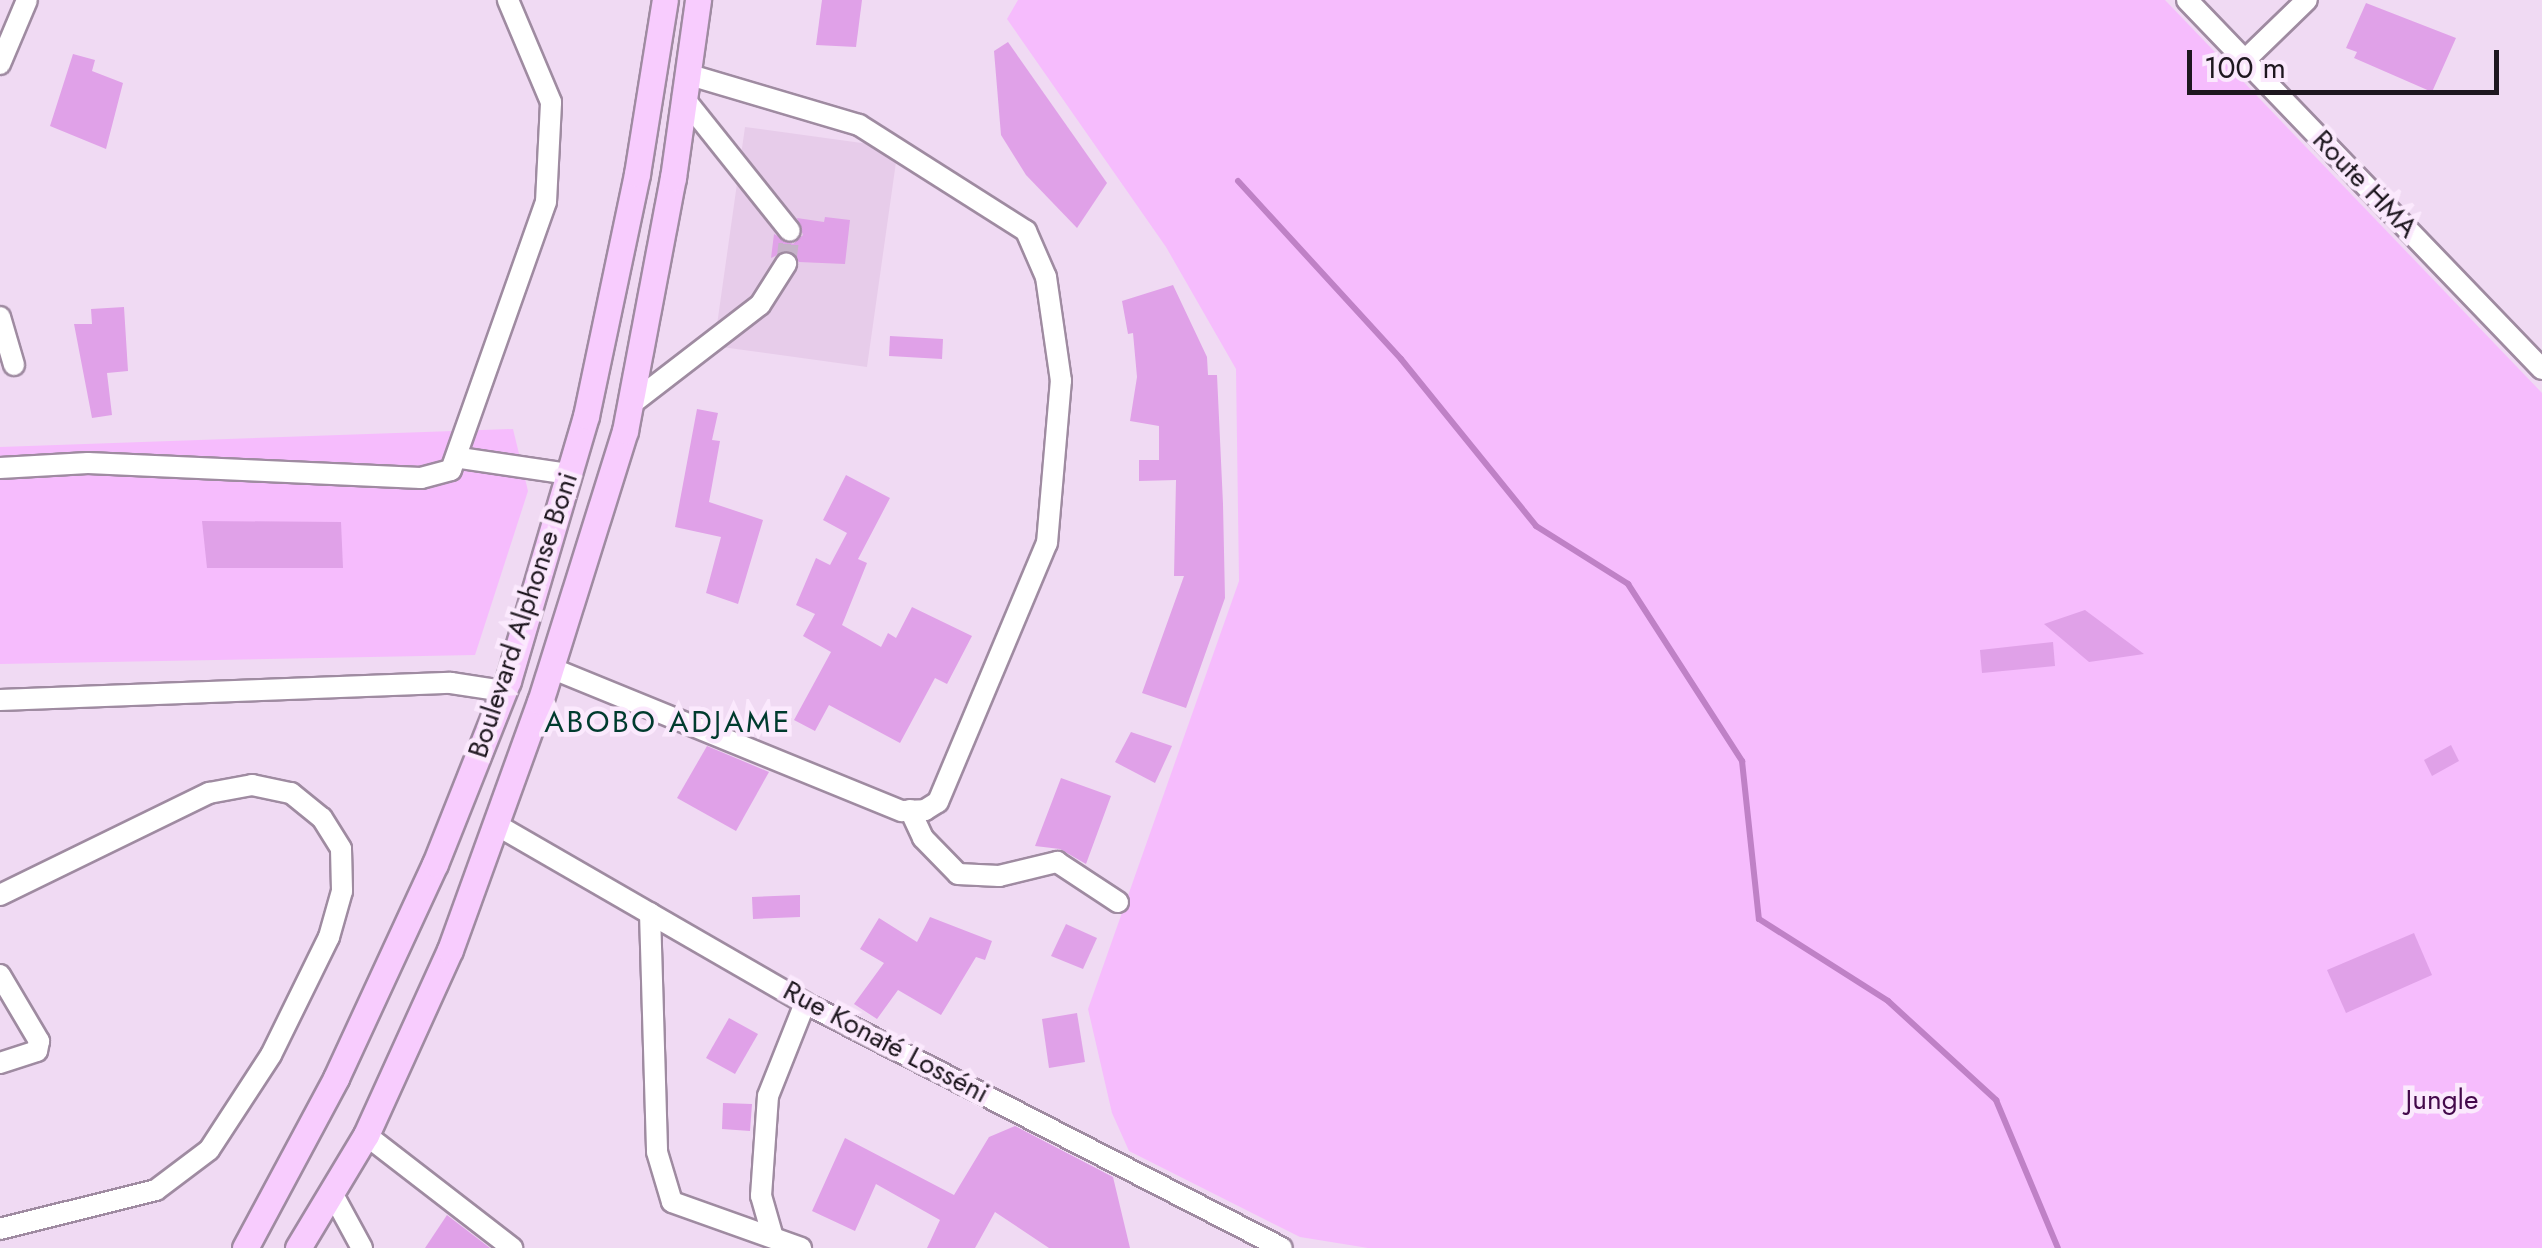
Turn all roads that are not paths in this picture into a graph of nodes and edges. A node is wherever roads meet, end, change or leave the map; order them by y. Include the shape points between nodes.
1 (26, 0) edge
2 (508, 0) edge
3 (665, 0) edge
4 (698, 0) edge
5 (2187, 0) edge
6 (2308, 0) edge
7 (2245, 60) junction
8 (0, 64) edge
9 (685, 85) junction
10 (790, 231) tunnel mouth
11 (786, 264) tunnel mouth
12 (0, 317) edge
13 (14, 365) dead end
14 (2542, 369) edge
15 (630, 405) junction
16 (461, 458) junction
17 (0, 468) edge
18 (570, 474) junction
19 (551, 668) junction
20 (504, 691) junction
21 (0, 700) edge
22 (910, 810) junction
23 (495, 824) junction
24 (0, 894) edge
25 (1118, 902) dead end
26 (650, 912) junction
27 (0, 976) edge
28 (804, 1003) junction
29 (0, 1062) edge
30 (366, 1134) junction
31 (331, 1191) junction
32 (0, 1229) edge
33 (772, 1234) junction
34 (245, 1248) edge
35 (298, 1248) edge
36 (362, 1248) edge
37 (512, 1248) edge
38 (801, 1248) edge
39 (1282, 1248) edge

1 - 8 street
2 - 16 street via 551,102 553,136 546,202
3 - 18 main road, Boulevard Alphonse Boni via 637,174
4 - 9 main road, Boulevard Alphonse Boni
5 - 7 street, Route HMA
6 - 7 street
7 - 14 street, Route HMA
9 - 10 street
9 - 15 main road, Boulevard Alphonse Boni
9 - 22 street via 859,125 1026,231 1040,251 1061,381 1047,542 938,802
11 - 15 street via 760,305
12 - 13 street
15 - 19 main road, Boulevard Alphonse Boni
16 - 17 street via 451,470 421,478 88,464
16 - 18 street
18 - 20 main road, Boulevard Alphonse Boni
19 - 22 street
19 - 23 main road, Boulevard Alphonse Boni
20 - 21 street via 451,683
20 - 34 main road, Boulevard Alphonse Boni via 435,864 336,1078
22 - 25 street via 923,838 958,874 999,876 1057,862
23 - 26 street, Rue Konaté Losséni
23 - 30 main road, Boulevard Alphonse Boni via 450,950
24 - 32 street via 208,792 252,784 290,792 322,818 341,849 342,891 329,937 271,1055 209,1150 156,1190
26 - 28 street, Rue Konaté Losséni
26 - 33 street via 656,1152 672,1202
27 - 29 street via 39,1041 37,1051
28 - 33 street via 768,1096 761,1196
28 - 39 street, Rue Konaté Losséni
30 - 31 main road, Boulevard Alphonse Boni
30 - 37 street
31 - 35 main road, Boulevard Alphonse Boni
31 - 36 street
33 - 38 street

